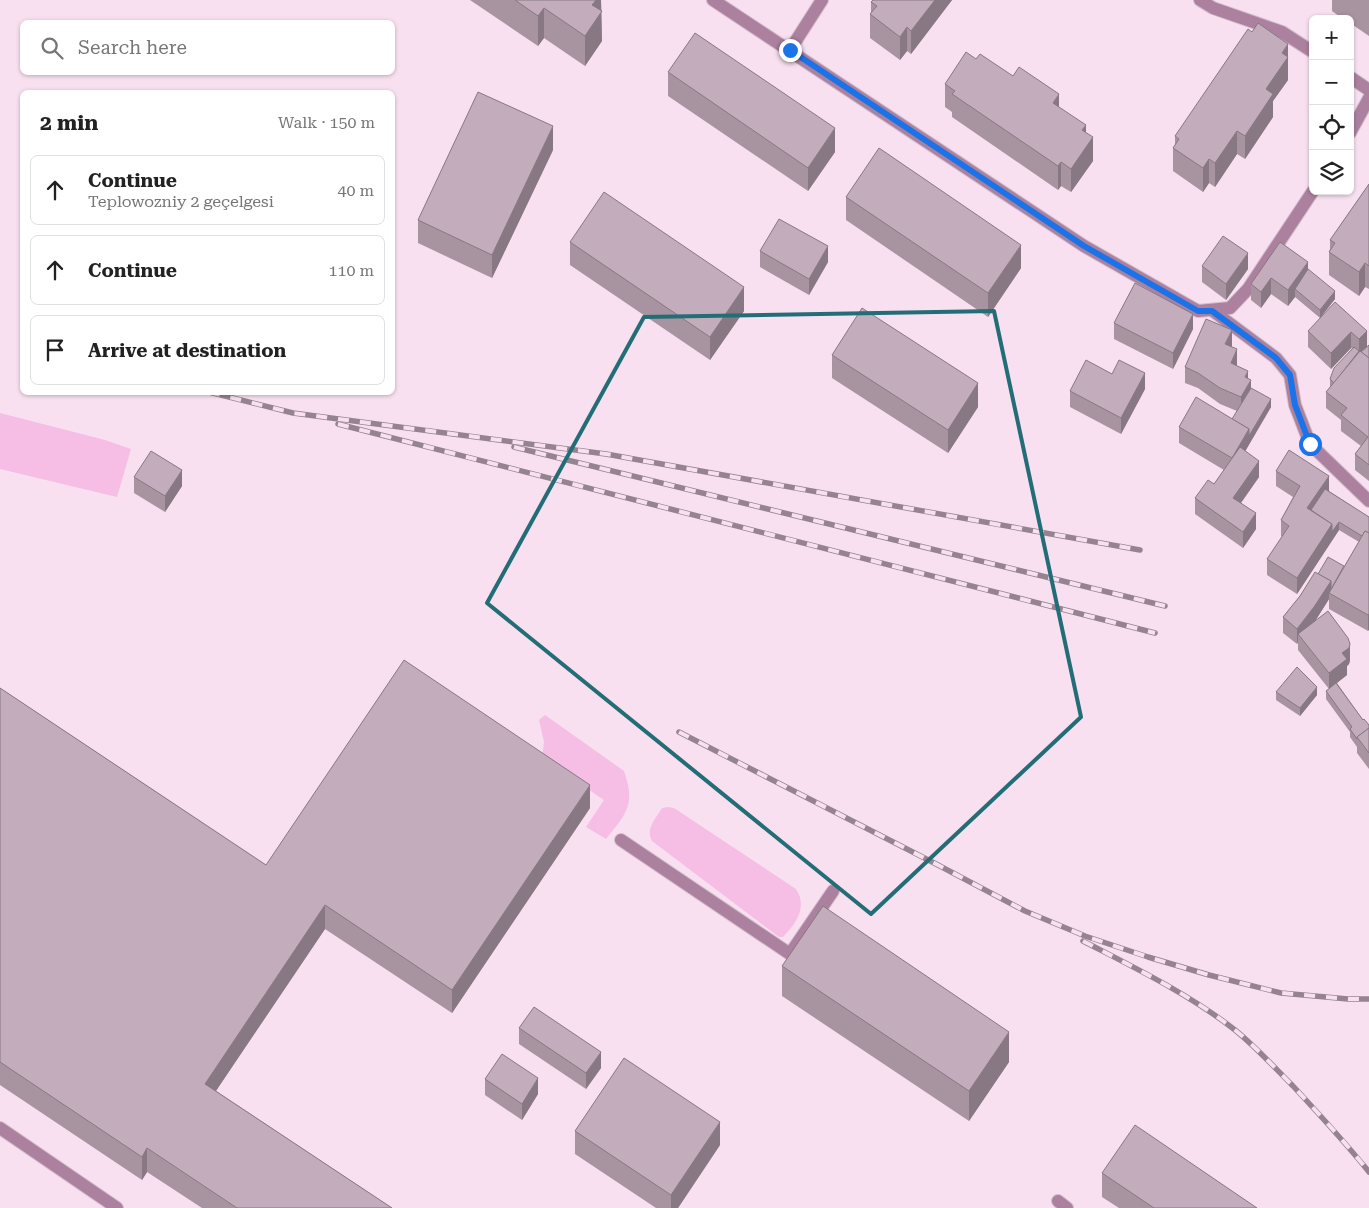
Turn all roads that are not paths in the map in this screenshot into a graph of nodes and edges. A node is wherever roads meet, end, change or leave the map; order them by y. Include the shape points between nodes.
1 (713, 0) edge
2 (822, 0) edge
3 (1200, 0) edge
4 (1309, 49) edge
5 (790, 50) junction
6 (1354, 81) edge
7 (1369, 90) edge
8 (1369, 98) edge
9 (1354, 126) edge
10 (1310, 195) edge
11 (1212, 311) junction
12 (1369, 501) edge
13 (621, 840) dead end
14 (833, 891) dead end
15 (0, 1128) edge
16 (117, 1208) edge

1 - 5 lane
2 - 5 lane
3 - 4 lane via 1212,8 1282,32
5 - 11 lane via 1084,246 1198,311
6 - 7 lane
8 - 9 lane
10 - 11 lane via 1248,288 1230,308
11 - 12 lane via 1276,358 1290,375 1295,405 1310,444
13 - 14 lane via 790,954
15 - 16 lane

